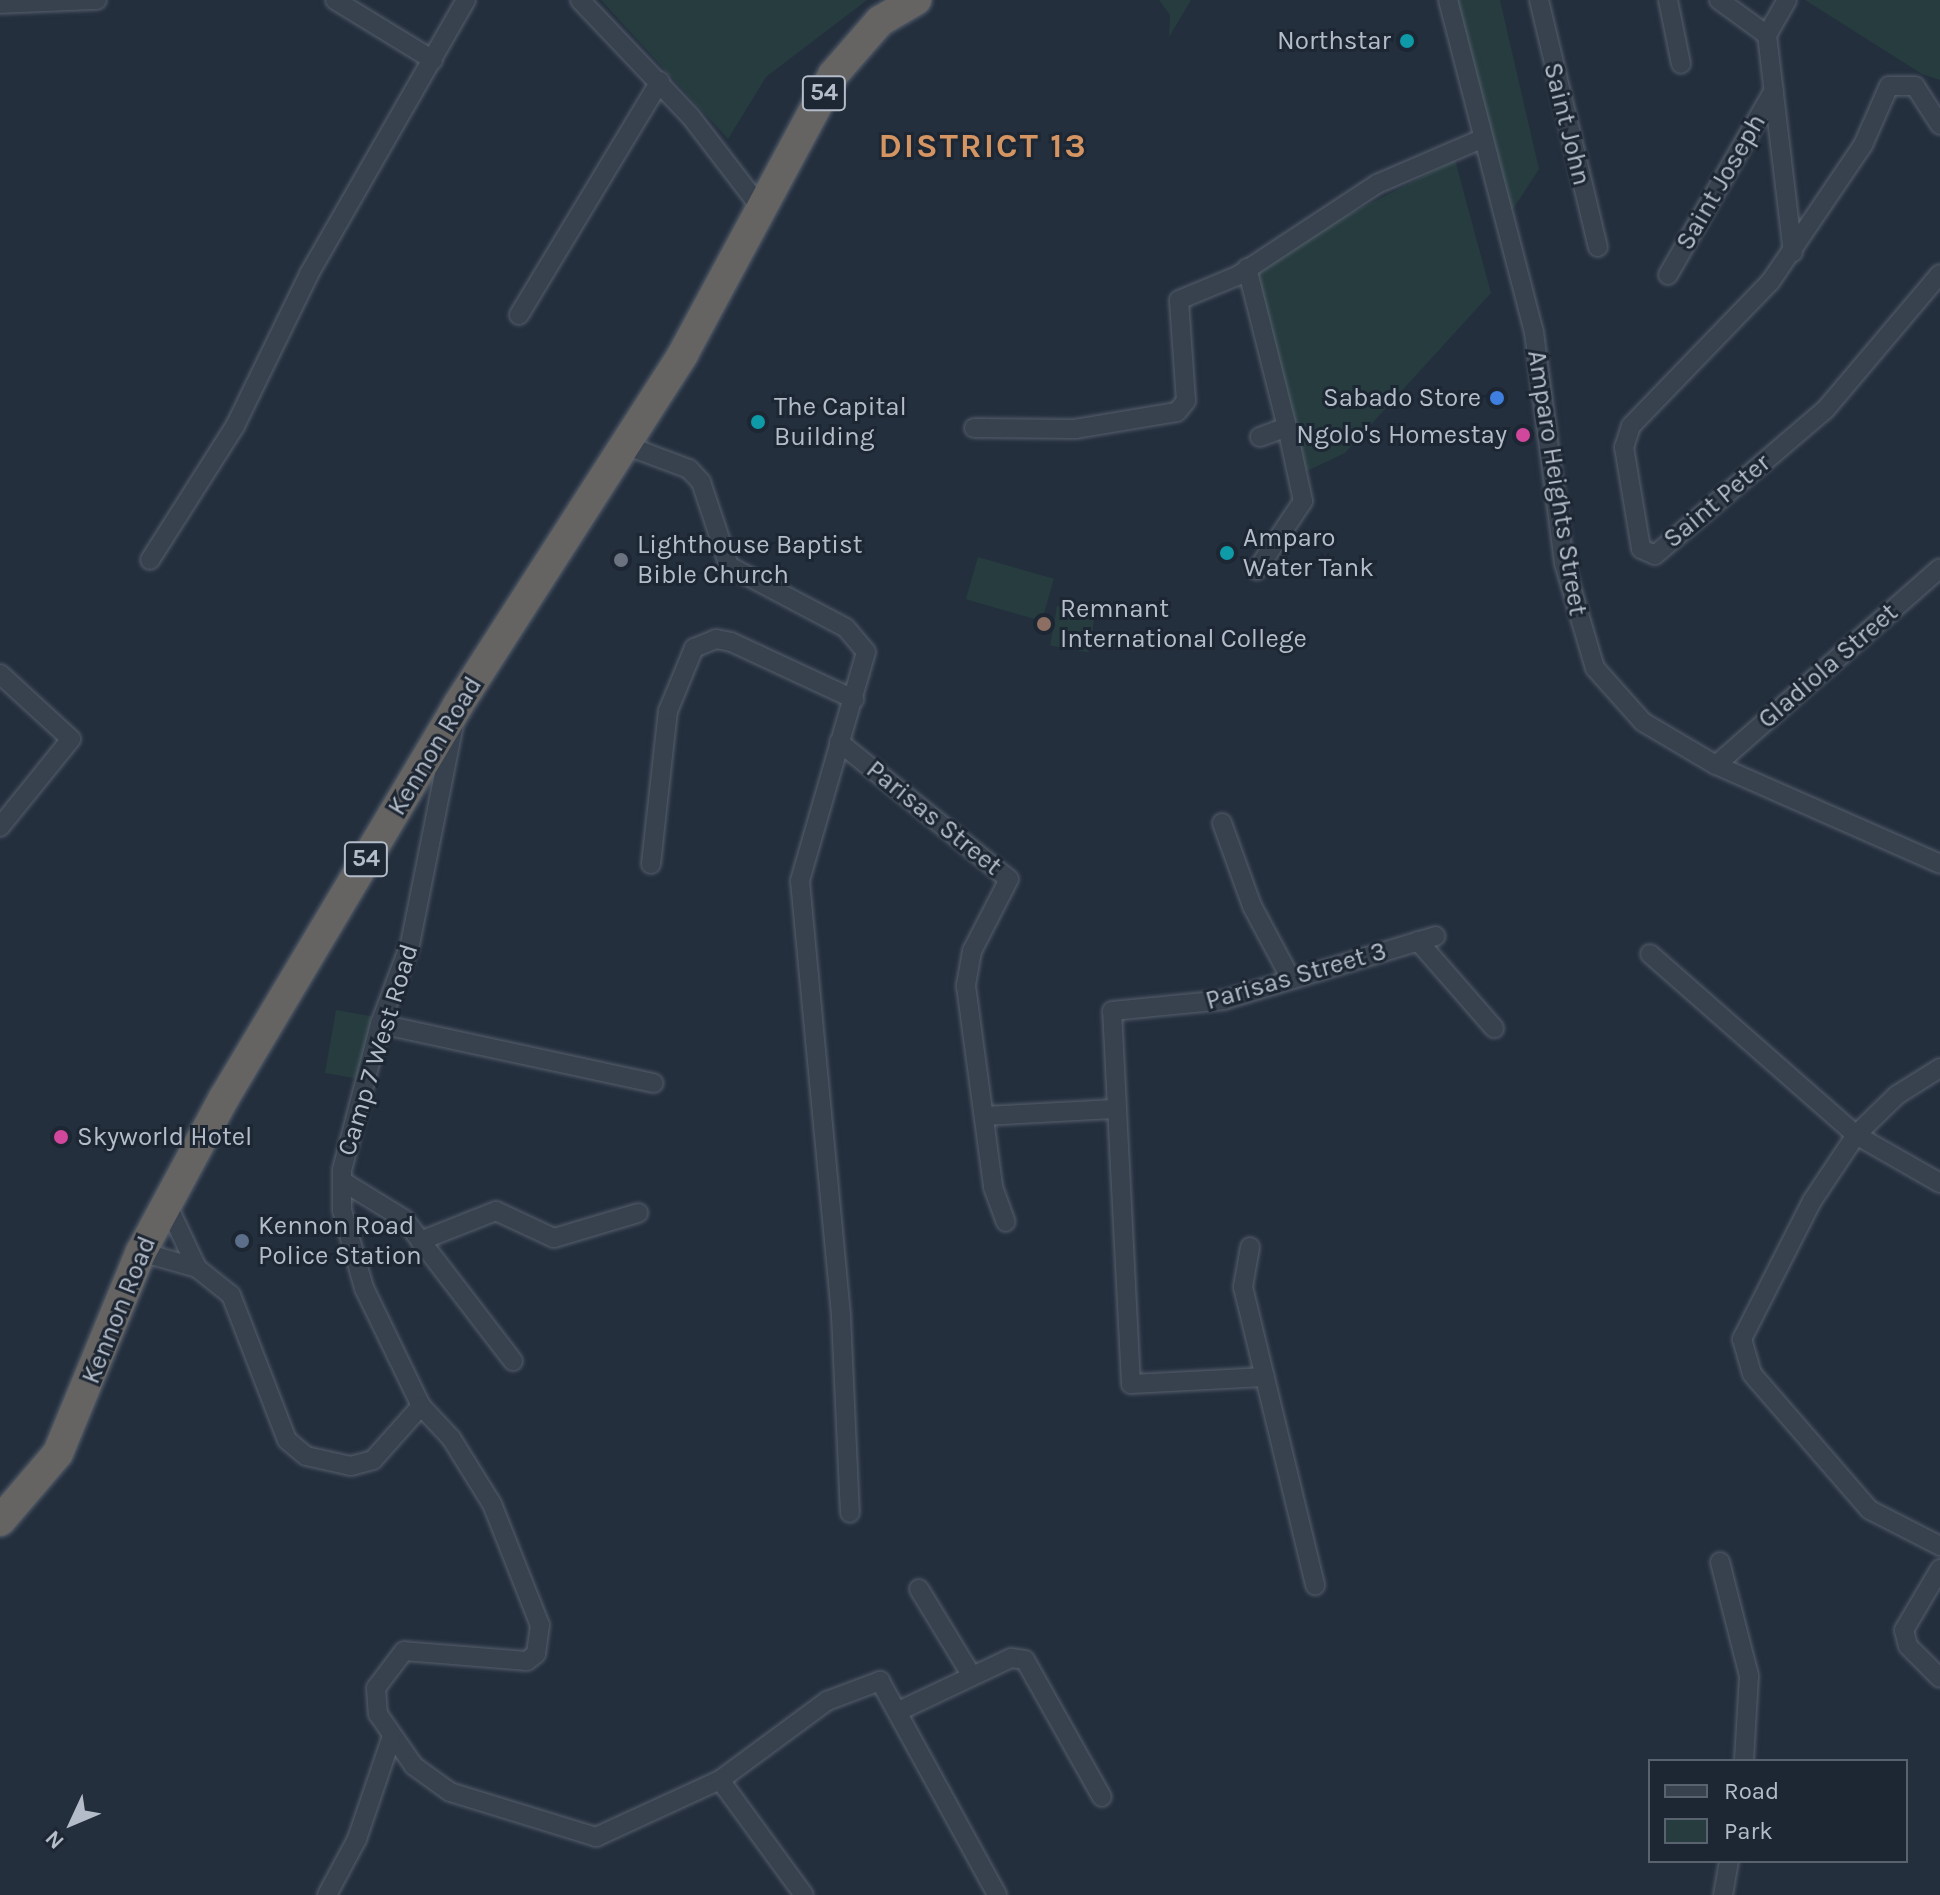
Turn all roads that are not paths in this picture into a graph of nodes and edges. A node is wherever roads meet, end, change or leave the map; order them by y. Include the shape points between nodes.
1 (97, 0) edge
2 (335, 0) edge
3 (466, 0) edge
4 (580, 0) edge
5 (916, 0) edge
6 (1448, 0) edge
7 (1539, 0) edge
8 (1668, 0) edge
9 (1719, 0) edge
10 (1787, 0) edge
11 (0, 4) edge
12 (1767, 35) junction
13 (433, 60) junction
14 (1681, 64) dead end
15 (660, 81) junction
16 (1774, 90) junction
17 (1940, 125) edge
18 (1479, 140) junction
19 (762, 199) junction
20 (1598, 247) dead end
21 (1793, 252) junction
22 (1247, 268) junction
23 (1940, 274) edge
24 (1668, 275) dead end
25 (519, 315) dead end
26 (1287, 427) junction
27 (974, 428) dead end
28 (1260, 437) dead end
29 (625, 445) junction
30 (150, 560) dead end
31 (1940, 568) edge
32 (1257, 570) dead end
33 (0, 674) edge
34 (854, 699) junction
35 (458, 705) junction
36 (839, 742) junction
37 (1716, 765) junction
38 (1222, 823) dead end
39 (0, 827) edge
40 (651, 864) dead end
41 (1940, 864) edge
42 (1650, 954) dead end
43 (1291, 979) junction
44 (380, 1024) junction
45 (1494, 1028) dead end
46 (1940, 1068) edge
47 (654, 1083) dead end
48 (1114, 1109) junction
49 (984, 1116) junction
50 (1856, 1135) junction
51 (342, 1181) junction
52 (1940, 1183) edge
53 (165, 1201) junction
54 (638, 1213) dead end
55 (1006, 1222) dead end
56 (420, 1241) junction
57 (1250, 1247) dead end
58 (141, 1252) junction
59 (197, 1268) junction
60 (513, 1361) dead end
61 (1265, 1377) junction
62 (421, 1406) junction
63 (850, 1513) dead end
64 (0, 1521) edge
65 (1940, 1546) edge
66 (1720, 1562) dead end
67 (1940, 1569) edge
68 (1315, 1585) dead end
69 (919, 1589) dead end
70 (972, 1676) junction
71 (1940, 1678) edge
72 (901, 1710) junction
73 (391, 1739) junction
74 (1744, 1759) edge
75 (720, 1780) junction
76 (1102, 1797) dead end
77 (1729, 1863) edge
78 (327, 1895) edge
79 (804, 1895) edge
80 (997, 1895) edge
81 (1723, 1895) edge

1 - 11 street
2 - 13 street
3 - 13 street
4 - 15 street
5 - 19 highway, Kennon Road / 54 via 880,21 833,75
6 - 18 street, Amparo Heights Street
7 - 20 street, Saint John
8 - 14 street
9 - 12 street
10 - 12 street
12 - 16 street
13 - 30 street via 309,274 235,426
15 - 19 street
15 - 25 street
16 - 21 street
16 - 24 street, Saint Joseph
17 - 21 street, Saint Peter via 1922,92 1905,82 1889,86 1863,145
18 - 22 street via 1377,184
18 - 37 street, Amparo Heights Street via 1534,332 1564,563 1582,638 1595,668 1643,722
19 - 29 highway, Kennon Road / 54
21 - 23 street, Saint Peter via 1626,435 1635,533 1645,554 1655,555 1825,410
22 - 26 street
22 - 27 street via 1177,303 1186,401 1177,412 1075,429
26 - 28 street
26 - 32 street via 1303,501 1287,534
29 - 34 street via 689,469 701,482 729,566 860,637 866,660
29 - 35 highway, Kennon Road / 54
31 - 37 street, Gladiola Street
33 - 39 street via 71,739
34 - 36 street
34 - 40 street via 731,642 716,639 694,648 668,711
35 - 44 street, Camp 7 West Road via 410,944
35 - 53 highway, Kennon Road / 54
36 - 49 street, Parisas Street via 1009,879 967,970
36 - 63 street via 800,881 841,1316
37 - 41 street, Amparo Heights Street
38 - 43 street via 1252,906
42 - 50 street
43 - 45 street, Parisas Street 3 via 1427,938
43 - 48 street, Parisas Street 3 via 1209,1002 1117,1006
44 - 47 street
44 - 51 street, Camp 7 West Road
46 - 50 street via 1897,1095
48 - 49 street
48 - 61 street via 1131,1384
49 - 55 street
50 - 52 street
50 - 65 street via 1759,1298 1742,1339 1743,1360 1870,1510
51 - 56 street via 404,1219
51 - 62 street, Camp 7 West Road via 350,1254
53 - 58 highway, Kennon Road / 54
53 - 59 street
54 - 56 street via 554,1238 496,1211
56 - 60 street
57 - 61 street via 1243,1287
58 - 59 street
58 - 64 highway, Kennon Road / 54 via 58,1453
59 - 62 street via 231,1295 287,1440 306,1456 351,1466 373,1460
61 - 68 street
62 - 73 street, Camp 7 West Road via 492,1504 540,1625 536,1654 527,1661 404,1651 376,1688
66 - 74 street via 1749,1676
67 - 71 street via 1906,1621 1908,1646
69 - 70 street
70 - 72 street
70 - 76 street via 1025,1660
72 - 75 street via 880,1681 854,1687
72 - 80 street
73 - 75 street via 450,1792 596,1837
73 - 78 street via 357,1839
75 - 79 street
77 - 81 street

